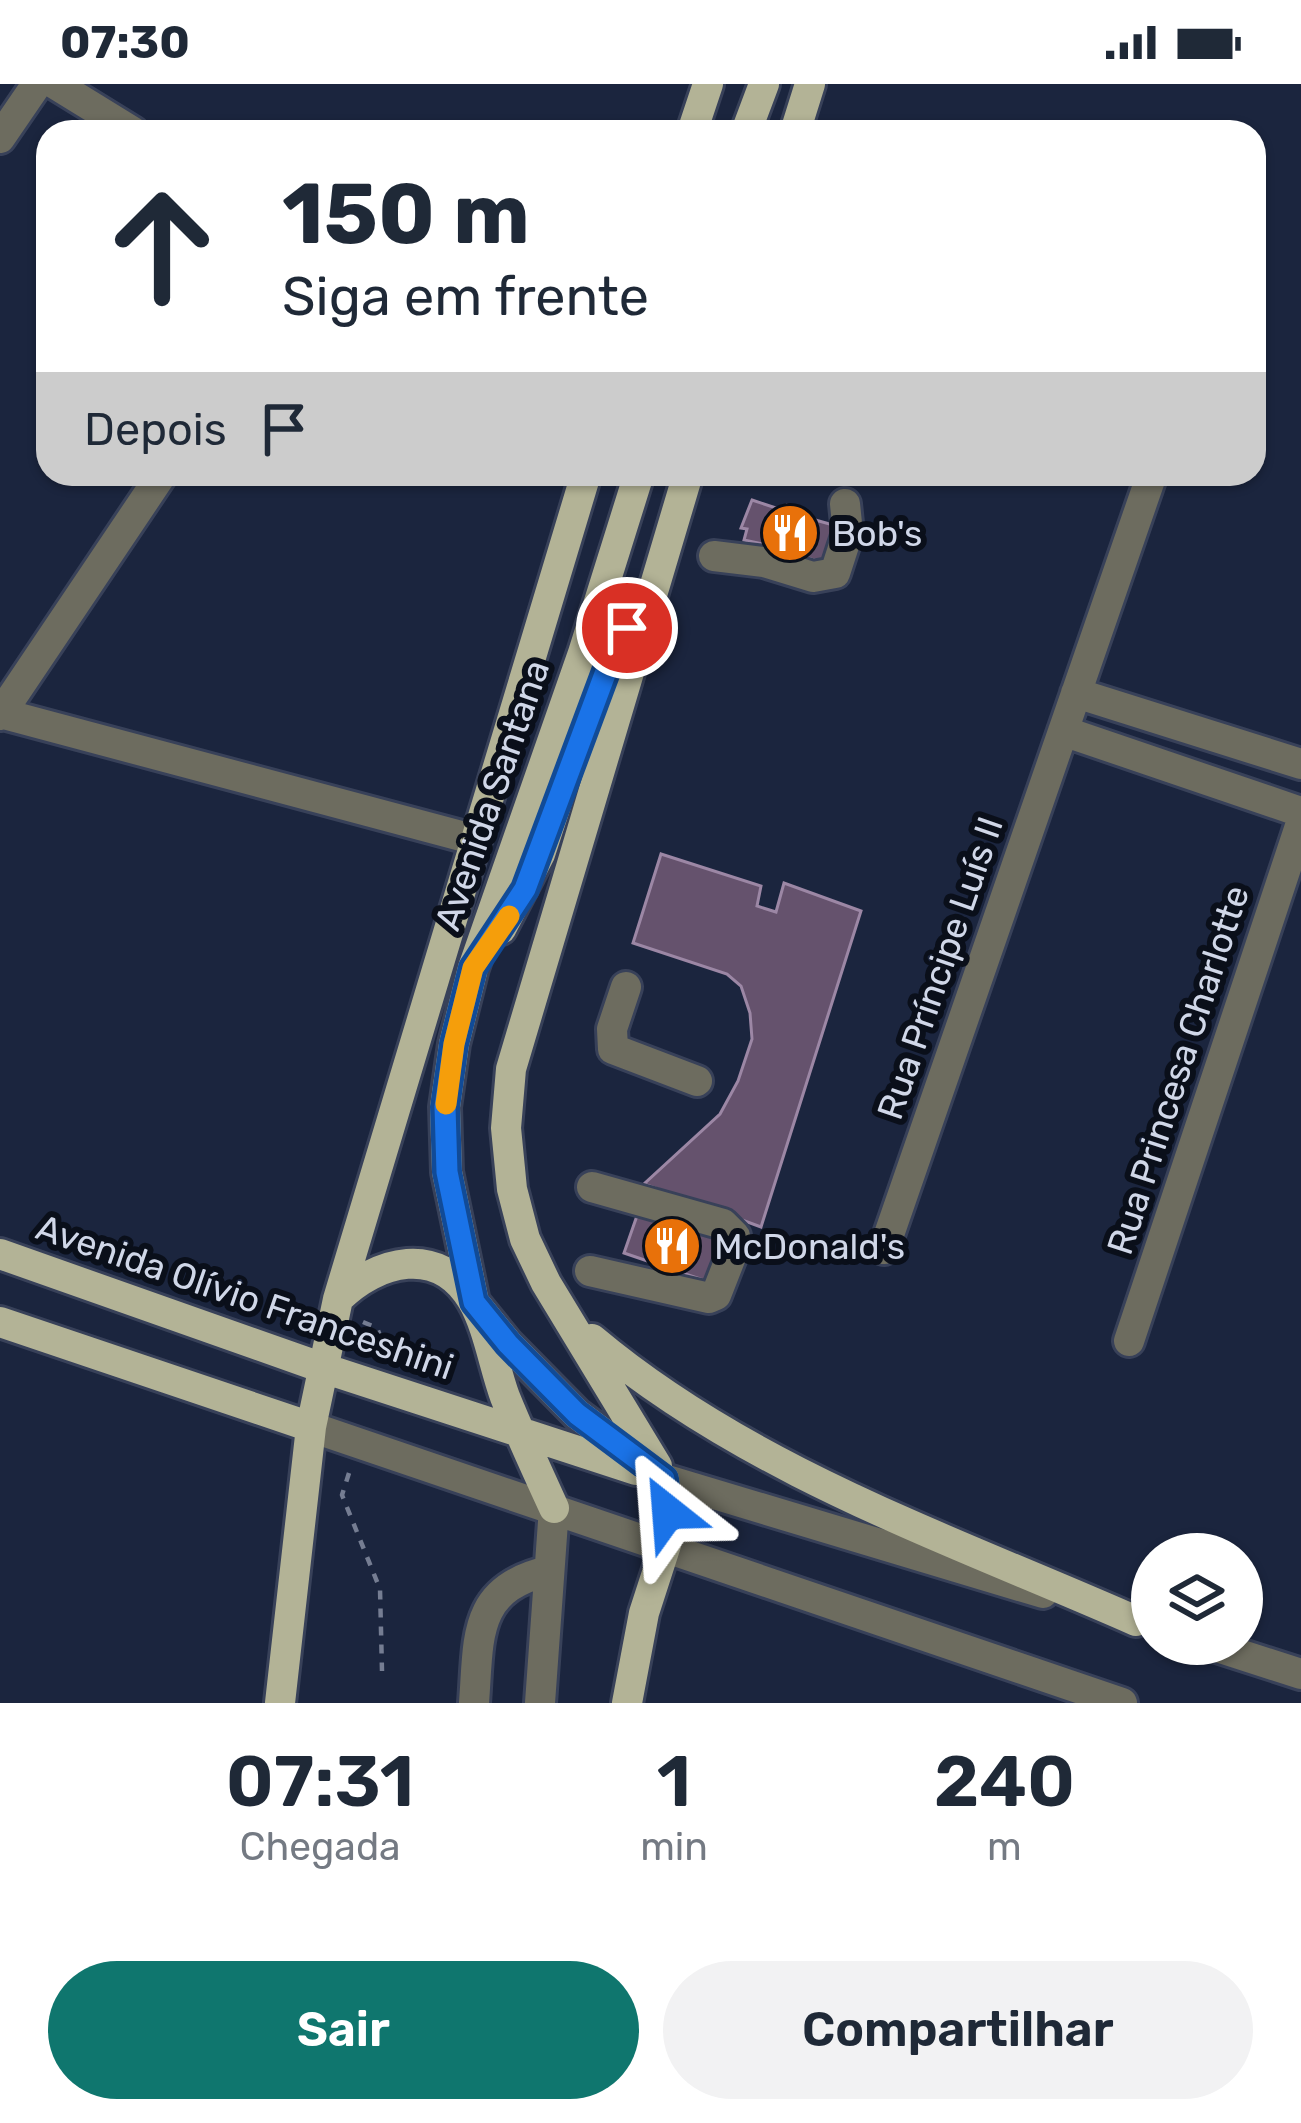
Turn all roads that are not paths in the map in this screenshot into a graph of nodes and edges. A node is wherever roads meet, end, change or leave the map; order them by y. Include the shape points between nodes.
1 (37, 84) edge
2 (55, 84) edge
3 (708, 84) edge
4 (748, 84) edge
5 (764, 84) edge
6 (810, 84) edge
7 (114, 120) edge
8 (696, 120) edge
9 (748, 120) edge
10 (750, 120) edge
11 (799, 120) edge
12 (0, 138) edge
13 (154, 486) edge
14 (582, 486) edge
15 (635, 486) edge
16 (684, 486) edge
17 (1148, 486) edge
18 (845, 504) dead end
19 (665, 551) junction
20 (715, 556) dead end
21 (1070, 712) junction
22 (0, 714) edge
23 (1301, 764) edge
24 (1301, 812) edge
25 (1301, 823) edge
26 (476, 840) junction
27 (473, 968) junction
28 (626, 987) dead end
29 (697, 1081) dead end
30 (592, 1187) dead end
31 (884, 1249) dead end
32 (0, 1254) edge
33 (590, 1271) dead end
34 (338, 1299) junction
35 (474, 1302) junction
36 (0, 1322) edge
37 (573, 1324) junction
38 (1129, 1341) dead end
39 (323, 1367) junction
40 (311, 1427) junction
41 (519, 1432) junction
42 (664, 1479) junction
43 (554, 1508) junction
44 (666, 1545) junction
45 (549, 1571) junction
46 (1131, 1617) edge
47 (1131, 1619) edge
48 (1263, 1662) edge
49 (1301, 1674) edge
50 (280, 1703) edge
51 (474, 1703) edge
52 (540, 1703) edge
53 (627, 1703) edge
54 (1122, 1703) edge

1 - 12 street
2 - 7 street
3 - 8 main road
4 - 9 main road
5 - 10 main road
6 - 11 main road
13 - 22 street
14 - 26 main road, Avenida Santana
15 - 27 main road, Avenida Santana
16 - 19 main road
17 - 21 street, Rua Príncipe Luís II
18 - 20 street via 848,533 835,573 813,577
19 - 27 main road via 608,666 525,889
19 - 37 main road via 511,1069 512,1189 525,1239
21 - 23 street
21 - 24 street
21 - 31 street, Rua Príncipe Luís II
22 - 26 street
25 - 38 street, Rua Princesa Charlotte
26 - 34 main road, Avenida Santana
27 - 35 main road, Avenida Santana via 445,1107 447,1172
28 - 29 street via 611,1029 613,1049
30 - 33 street via 723,1224 736,1244 709,1298
32 - 39 main road, Avenida Olívio Franceshini
34 - 35 main road via 380,1267 407,1263 457,1281
34 - 39 main road, Avenida Santana
35 - 41 main road
35 - 42 main road, Avenida Santana via 577,1414
36 - 40 main road
37 - 42 main road
37 - 46 main road via 635,1376 743,1445
39 - 40 main road, Avenida Santana
39 - 41 main road, Avenida Olívio Franceshini
40 - 43 street
40 - 50 main road, Avenida Santana
41 - 42 main road, Avenida Olívio Franceshini
41 - 43 main road
42 - 44 main road
42 - 47 street, Avenida Olívio Franceshini
43 - 44 street
43 - 45 street
44 - 53 main road
44 - 54 street
45 - 51 street via 507,1587 480,1622
45 - 52 street
48 - 49 street

